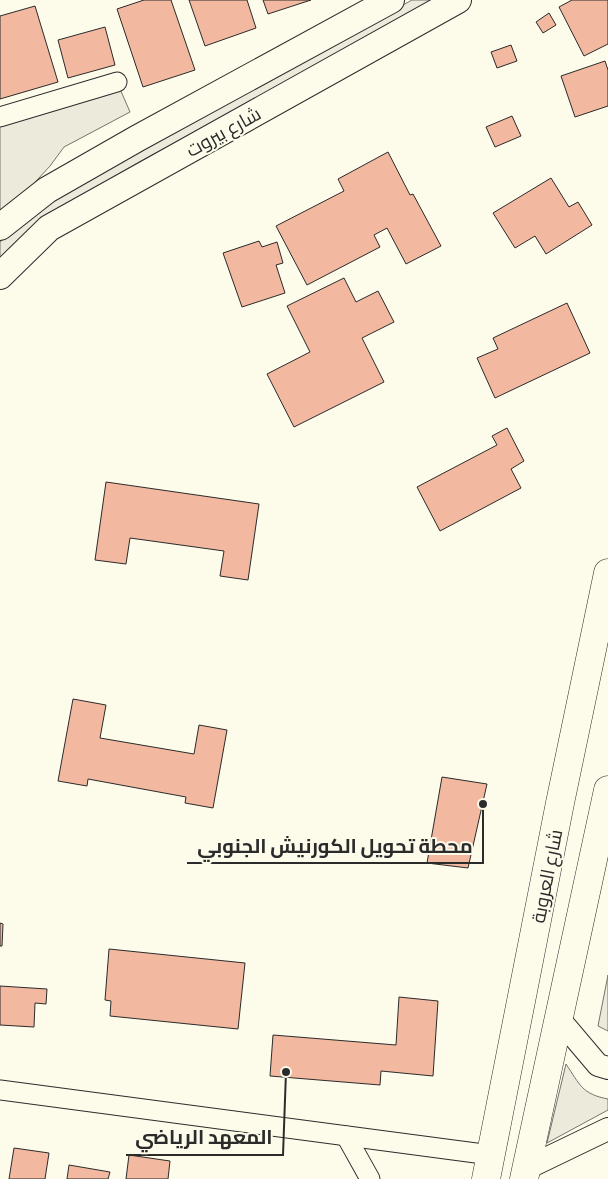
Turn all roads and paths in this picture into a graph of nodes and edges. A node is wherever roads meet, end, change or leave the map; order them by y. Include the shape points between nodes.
1 (391, 0) edge
2 (458, 0) edge
3 (117, 82) dead end
4 (0, 117) edge
5 (0, 227) edge
6 (0, 276) edge
7 (608, 573) edge
8 (608, 790) edge
9 (560, 1019) junction
10 (608, 1068) edge
11 (0, 1090) edge
12 (608, 1128) edge
13 (346, 1136) junction
14 (489, 1167) edge
15 (526, 1174) edge
16 (370, 1179) edge

1 - 5 main road, شارع بيروت via 47,190
2 - 6 main road, شارع بيروت via 49,228
3 - 4 street
7 - 14 main road, شارع العروبة
8 - 9 main road
9 - 10 street via 598,1065
9 - 15 main road
11 - 13 street
12 - 15 street
13 - 14 street
13 - 16 street

